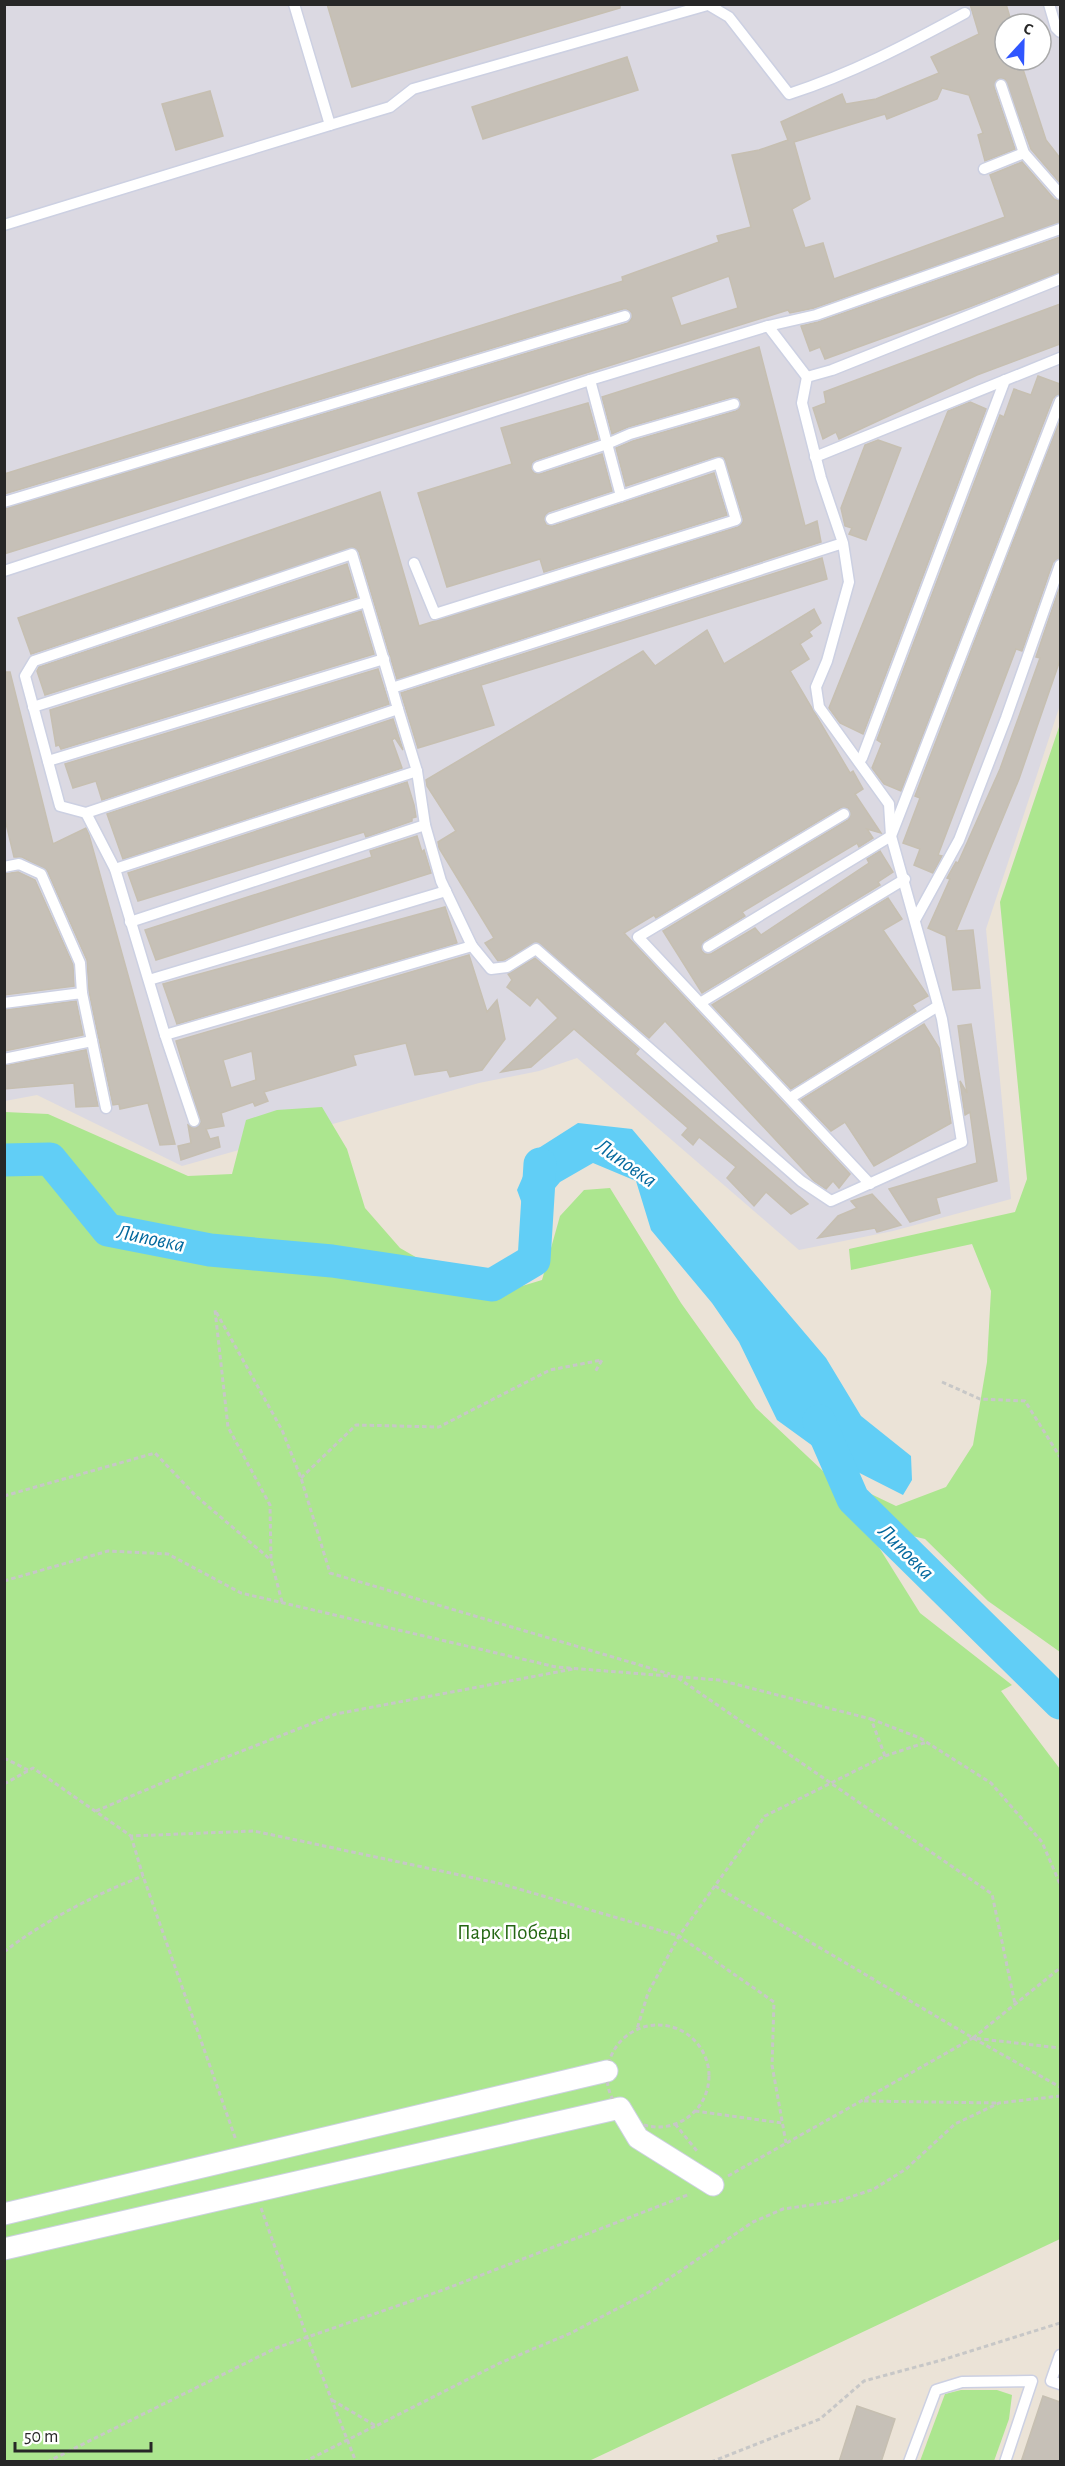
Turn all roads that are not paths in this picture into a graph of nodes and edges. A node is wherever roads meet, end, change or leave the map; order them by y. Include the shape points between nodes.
1 (294, 4) edge
2 (1049, 4) edge
3 (709, 5) edge
4 (965, 13) dead end
5 (1058, 30) edge
6 (1060, 43) edge
7 (1001, 85) dead end
8 (330, 125) junction
9 (1024, 153) junction
10 (984, 169) dead end
11 (1060, 194) edge
12 (4, 225) edge
13 (1060, 229) edge
14 (1060, 279) edge
15 (626, 316) dead end
16 (768, 326) junction
17 (1060, 358) edge
18 (807, 377) junction
19 (590, 380) junction
20 (1005, 380) junction
21 (1060, 401) edge
22 (734, 404) dead end
23 (607, 444) junction
24 (815, 457) junction
25 (538, 467) dead end
26 (621, 496) junction
27 (4, 502) edge
28 (551, 519) dead end
29 (843, 543) junction
30 (414, 563) dead end
31 (1060, 565) edge
32 (4, 571) edge
33 (366, 602) junction
34 (384, 659) junction
35 (392, 688) junction
36 (33, 707) junction
37 (398, 709) junction
38 (862, 758) dead end
39 (48, 761) junction
40 (417, 771) junction
41 (86, 813) junction
42 (844, 814) dead end
43 (425, 825) junction
44 (891, 836) junction
45 (4, 867) edge
46 (115, 869) junction
47 (905, 879) junction
48 (446, 891) junction
49 (915, 920) junction
50 (130, 922) junction
51 (472, 946) junction
52 (708, 946) dead end
53 (149, 980) junction
54 (82, 993) junction
55 (4, 1003) edge
56 (700, 1003) junction
57 (938, 1006) junction
58 (165, 1035) junction
59 (92, 1041) junction
60 (4, 1059) edge
61 (790, 1098) junction
62 (106, 1108) dead end
63 (194, 1121) dead end
64 (870, 1184) junction
65 (607, 2071) road end
66 (713, 2184) road end
67 (4, 2214) edge
68 (4, 2249) edge
69 (1060, 2355) edge
70 (1060, 2384) edge
71 (909, 2462) edge
72 (1005, 2462) edge

1 - 8 lane
2 - 5 lane
3 - 4 lane via 729,17 789,94 890,54
3 - 8 lane via 414,89 390,107
5 - 6 lane
7 - 9 lane
8 - 12 lane
9 - 10 lane
9 - 11 lane
13 - 16 lane via 816,315
14 - 18 lane
15 - 27 lane
16 - 18 lane
16 - 19 lane
17 - 20 lane
18 - 24 lane via 802,403
19 - 23 lane
19 - 32 lane
20 - 24 lane
20 - 38 lane
21 - 44 lane
22 - 23 lane
23 - 25 lane
23 - 26 lane
24 - 29 lane
26 - 28 lane
26 - 30 lane via 719,463 736,520 435,614
29 - 35 lane
29 - 44 lane via 849,582 816,687 819,707 889,804
31 - 49 lane via 959,840
33 - 34 lane
33 - 36 lane
33 - 36 lane via 352,554 34,661 25,676
34 - 35 lane
34 - 39 lane
35 - 37 lane
36 - 39 lane
37 - 40 lane
37 - 41 lane
39 - 41 lane via 60,806
40 - 43 lane
40 - 46 lane
41 - 46 lane
42 - 56 lane via 638,937
43 - 48 lane
43 - 50 lane
44 - 47 lane
44 - 52 lane
45 - 54 lane via 19,864 41,874 80,963
46 - 50 lane
47 - 49 lane
47 - 56 lane
48 - 51 lane
48 - 53 lane
49 - 57 lane
50 - 53 lane
51 - 58 lane
51 - 64 lane via 490,969 507,967 536,949 801,1181 831,1201
53 - 58 lane
54 - 55 lane
54 - 59 lane
56 - 61 lane
57 - 61 lane
57 - 64 lane via 962,1142
58 - 63 lane
59 - 60 lane
59 - 62 lane
61 - 64 lane
65 - 67 street
66 - 68 street via 638,2138 620,2108
69 - 70 lane via 1051,2381
71 - 72 lane via 936,2390 962,2382 1032,2381

